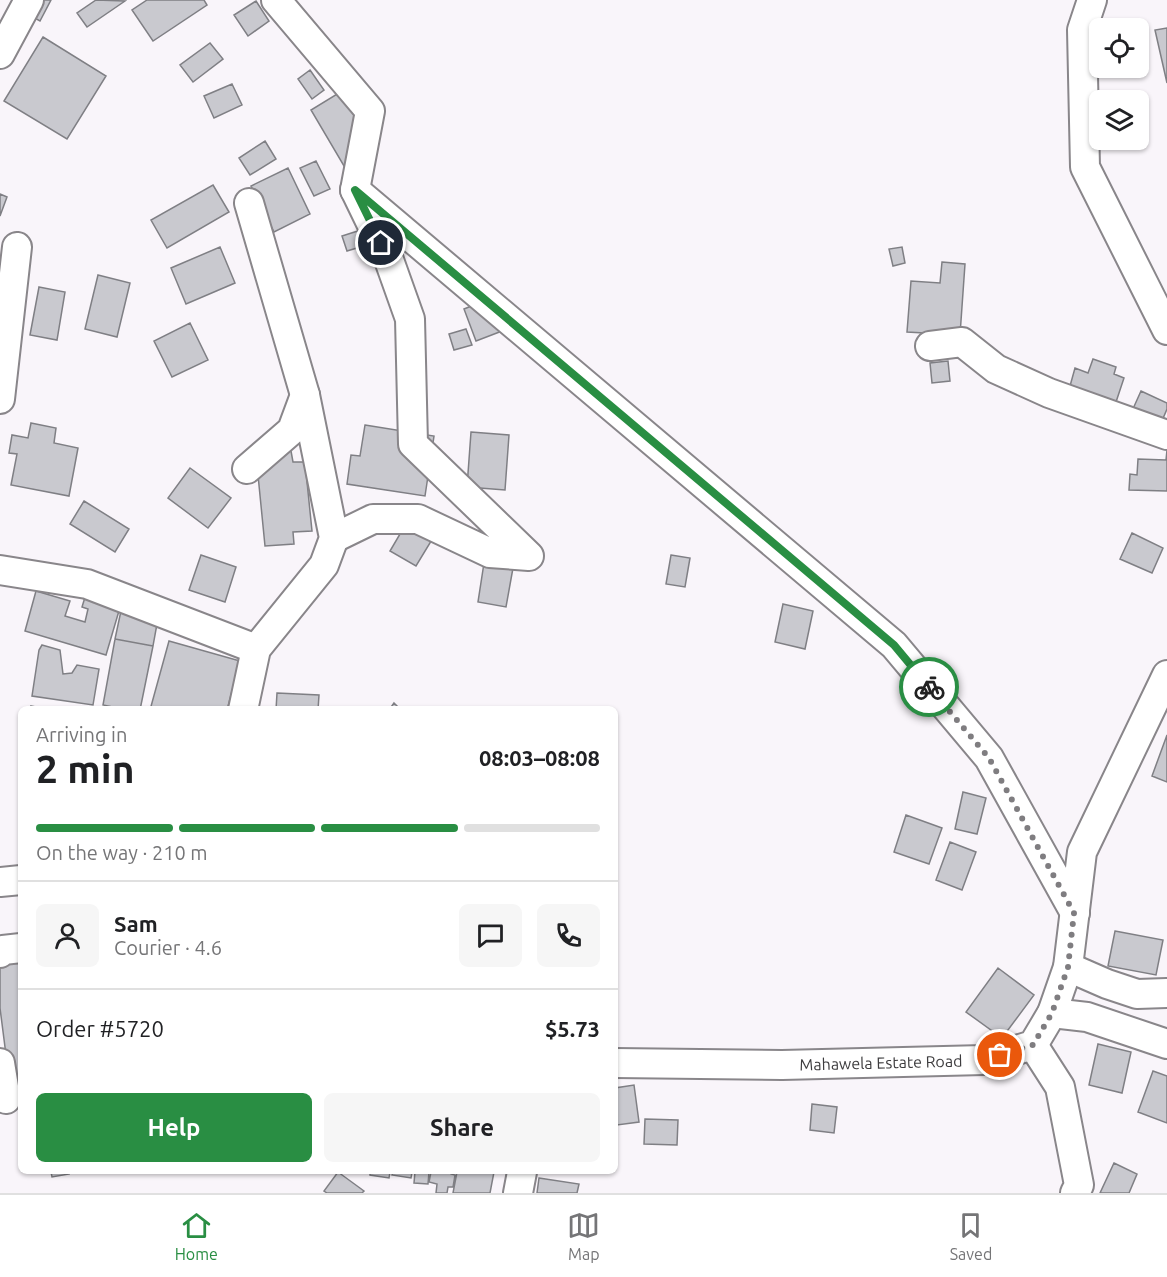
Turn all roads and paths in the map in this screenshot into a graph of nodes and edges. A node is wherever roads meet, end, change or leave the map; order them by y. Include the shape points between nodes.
1 (29, 0) edge
2 (276, 0) edge
3 (1092, 0) edge
4 (0, 54) edge
5 (355, 190) junction
6 (249, 203) dead end
7 (17, 247) dead end
8 (1167, 330) edge
9 (930, 346) dead end
10 (305, 395) junction
11 (0, 399) edge
12 (1167, 435) edge
13 (247, 469) dead end
14 (334, 538) junction
15 (0, 570) edge
16 (256, 650) junction
17 (1167, 675) edge
18 (244, 706) edge
19 (18, 880) edge
20 (0, 882) edge
21 (1074, 913) junction
22 (18, 948) edge
23 (0, 953) edge
24 (1068, 967) junction
25 (1167, 993) edge
26 (1052, 1013) junction
27 (1033, 1045) junction
28 (1166, 1045) edge
29 (0, 1063) edge
30 (618, 1063) edge
31 (6, 1099) dead end
32 (522, 1174) edge
33 (518, 1193) edge
34 (1075, 1193) edge

1 - 4 street
2 - 5 street via 370,111
3 - 8 street via 1082,30 1085,167
5 - 14 street via 389,260 411,319 413,444 529,556 490,552 418,519 373,519
5 - 21 street via 894,645 989,758
6 - 10 street
7 - 11 street
9 - 12 street via 962,342 996,369 1049,393
10 - 13 street via 292,430
10 - 14 street
14 - 16 street via 324,565
15 - 16 street via 87,584
16 - 18 street
17 - 21 street via 1082,852
19 - 20 street
21 - 24 street
22 - 23 street
24 - 25 street via 1137,994
24 - 26 street
26 - 27 street
26 - 28 street via 1087,1017
27 - 30 street, Mahawela Estate Road via 984,1060 782,1065
27 - 34 street via 1060,1087 1079,1185
29 - 31 street
32 - 33 street

